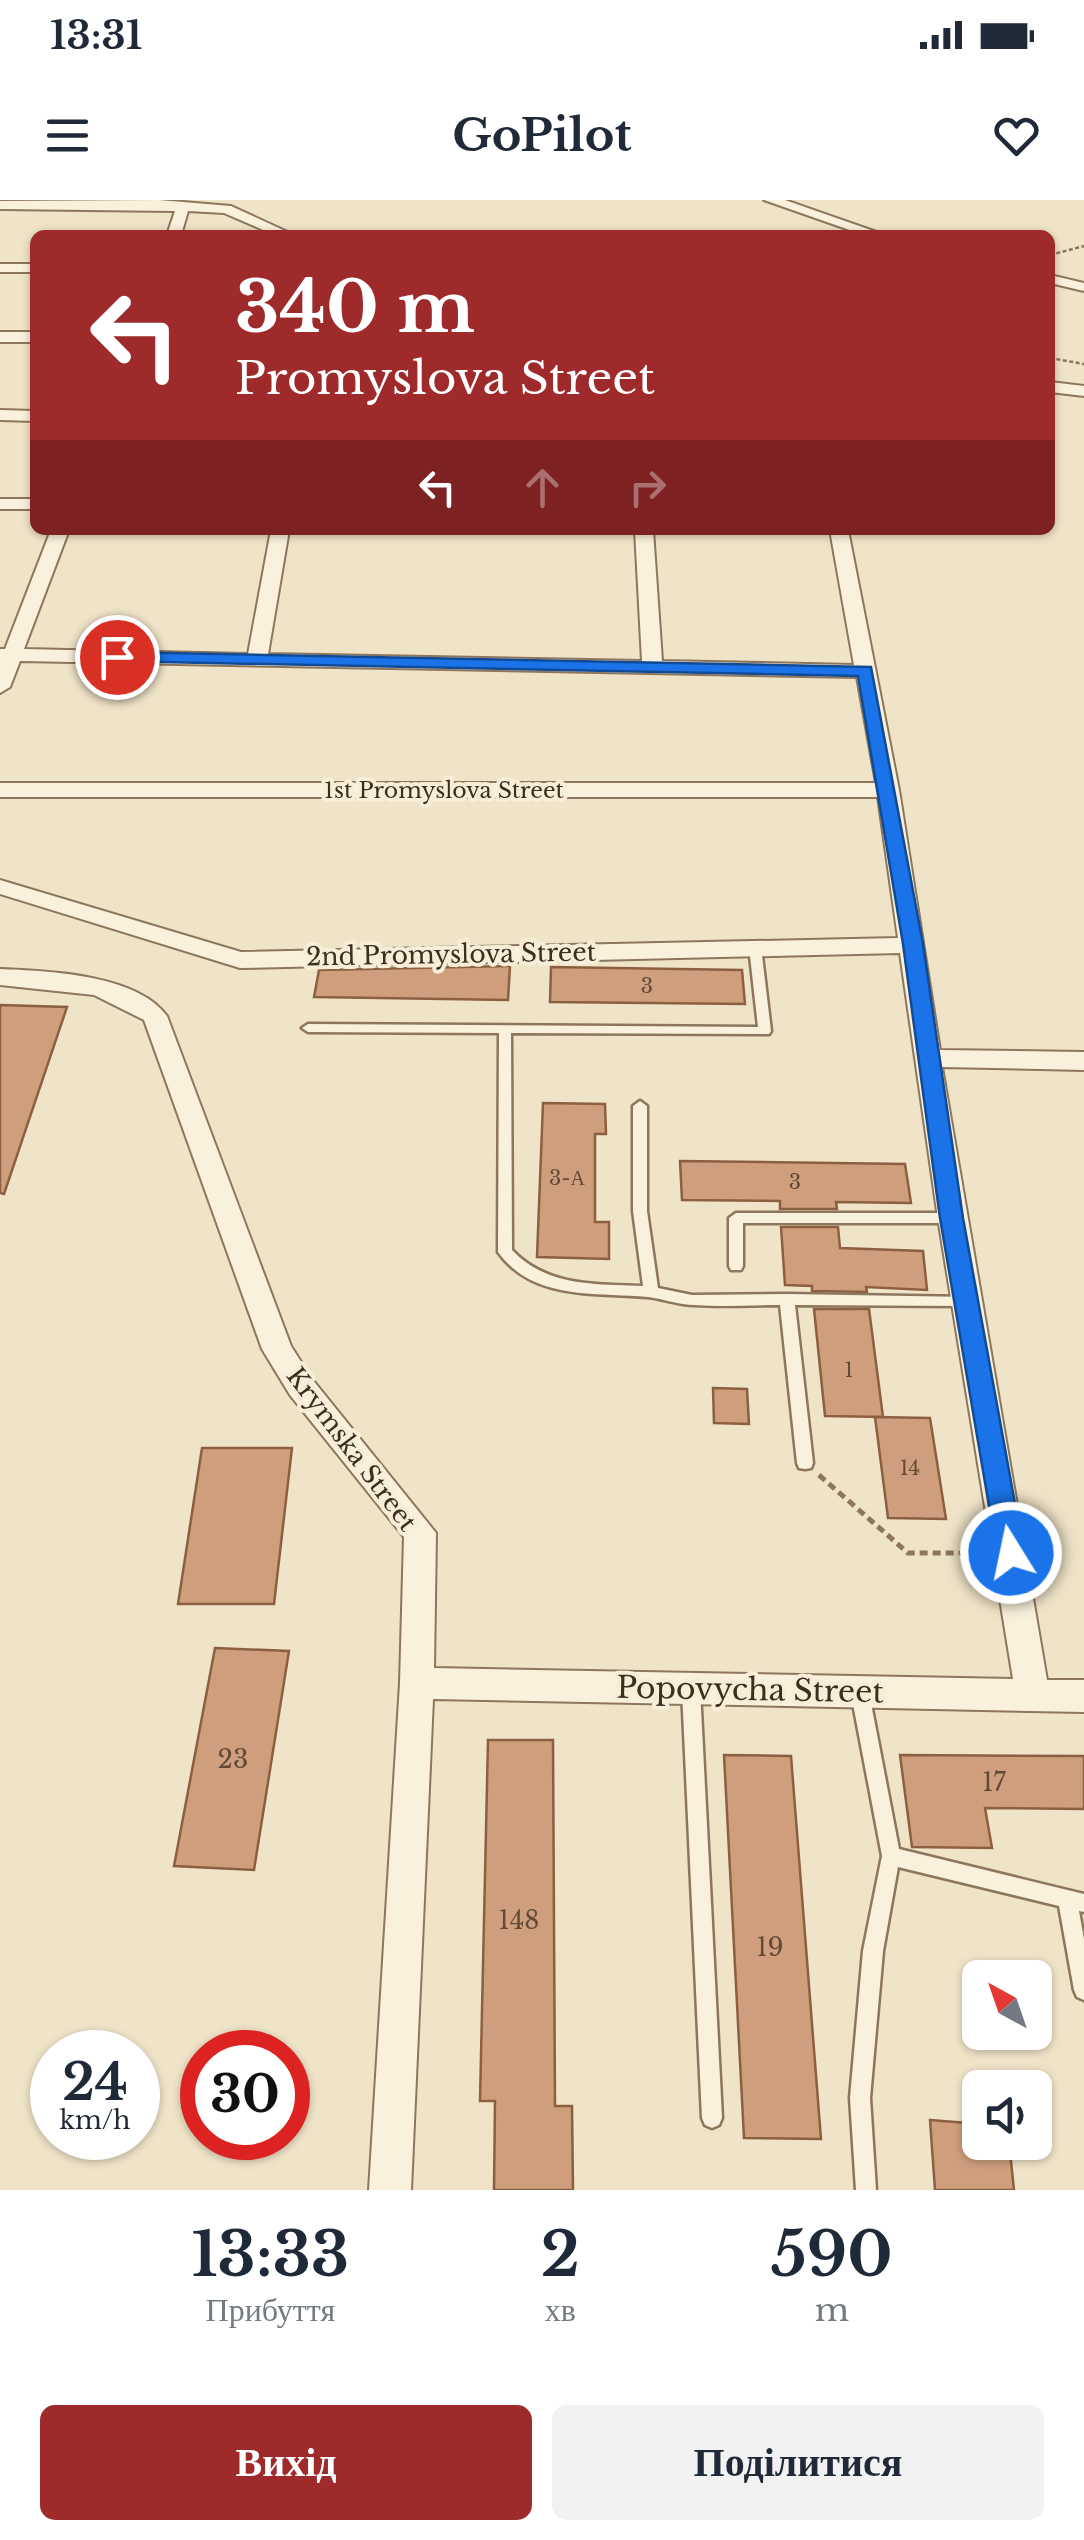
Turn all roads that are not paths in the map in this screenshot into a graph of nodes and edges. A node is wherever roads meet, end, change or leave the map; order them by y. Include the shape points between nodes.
1 (162, 200) edge
2 (771, 200) edge
3 (0, 205) edge
4 (183, 206) junction
5 (176, 230) edge
6 (275, 230) edge
7 (863, 230) edge
8 (0, 268) edge
9 (30, 268) edge
10 (1055, 280) edge
11 (1084, 287) edge
12 (0, 337) edge
13 (30, 337) edge
14 (1055, 388) edge
15 (1084, 392) edge
16 (0, 415) edge
17 (30, 416) edge
18 (0, 504) edge
19 (30, 504) edge
20 (58, 535) edge
21 (279, 535) edge
22 (644, 535) edge
23 (840, 535) edge
24 (6, 655) edge
25 (256, 660) junction
26 (652, 668) junction
27 (865, 671) junction
28 (0, 688) edge
29 (0, 790) edge
30 (888, 790) junction
31 (0, 887) edge
32 (913, 944) junction
33 (754, 947) junction
34 (0, 977) edge
35 (308, 1028) dead end
36 (505, 1029) junction
37 (928, 1058) junction
38 (1084, 1061) edge
39 (640, 1106) dead end
40 (952, 1218) junction
41 (736, 1266) dead end
42 (651, 1292) junction
43 (787, 1299) junction
44 (966, 1302) junction
45 (805, 1463) road end
46 (417, 1683) junction
47 (691, 1689) junction
48 (860, 1692) junction
49 (1033, 1696) junction
50 (1084, 1696) edge
51 (891, 1856) junction
52 (1076, 1901) edge
53 (1084, 1990) edge
54 (712, 2118) dead end
55 (390, 2190) edge
56 (866, 2190) edge

1 - 4 street
2 - 7 street
3 - 4 street
4 - 5 street
4 - 6 street via 226,209
8 - 9 street
10 - 11 street
12 - 13 street
14 - 15 street
16 - 17 street
18 - 19 street
20 - 24 street
21 - 25 street
22 - 26 street
23 - 27 street
24 - 25 street
24 - 28 street
25 - 26 street
26 - 27 street
27 - 30 street
29 - 30 street, 1st Promyslova Street
30 - 32 street
31 - 33 street, 2nd Promyslova Street via 240,960
32 - 33 street, 2nd Promyslova Street
32 - 37 street
33 - 36 lane via 765,1031
34 - 46 street, Krymska Street via 92,985 131,997 156,1016 277,1349 420,1533
35 - 36 lane
36 - 42 lane via 504,1252 556,1286
37 - 38 street
37 - 40 street
39 - 42 lane via 640,1212
40 - 41 lane via 736,1218
40 - 44 street
42 - 43 lane via 692,1300
43 - 44 lane
43 - 45 lane
44 - 49 street
46 - 47 street, Popovycha Street
46 - 55 street, Krymska Street
47 - 48 street, Popovycha Street
47 - 54 lane
48 - 49 street, Popovycha Street
48 - 51 lane
49 - 50 street, Popovycha Street
51 - 52 lane
51 - 56 lane via 873,1952 860,2098
52 - 53 lane

